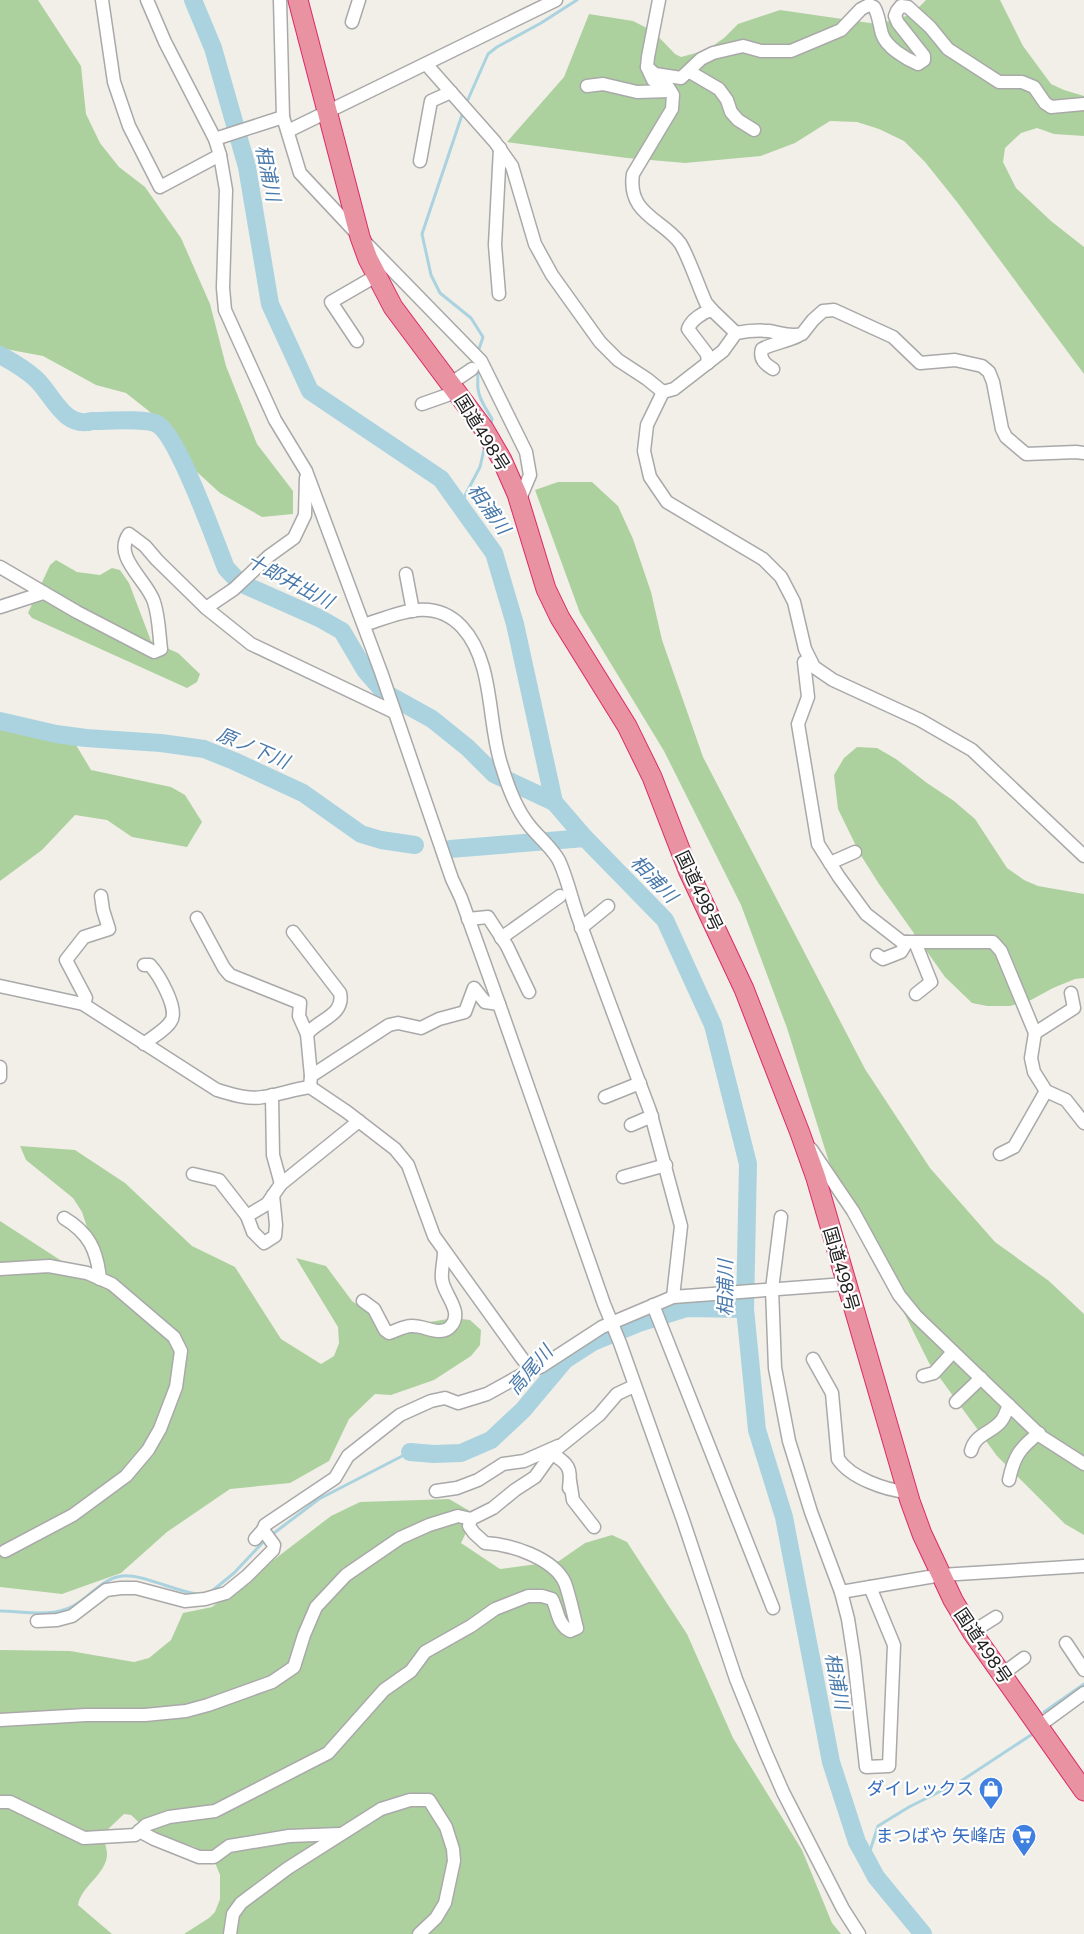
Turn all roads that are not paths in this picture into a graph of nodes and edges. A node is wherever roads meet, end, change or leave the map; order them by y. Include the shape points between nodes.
1 (102, 0) edge
2 (147, 0) edge
3 (280, 0) edge
4 (298, 0) edge
5 (359, 0) edge
6 (556, 0) edge
7 (659, 0) edge
8 (352, 22) dead end
9 (426, 64) junction
10 (647, 68) junction
11 (690, 72) junction
12 (587, 86) dead end
13 (670, 91) junction
14 (451, 92) junction
15 (1084, 104) edge
16 (326, 111) junction
17 (283, 116) junction
18 (288, 129) junction
19 (754, 130) dead end
20 (217, 138) junction
21 (500, 148) junction
22 (419, 154) dead end
23 (220, 155) junction
24 (360, 237) junction
25 (376, 276) junction
26 (499, 294) dead end
27 (712, 310) junction
28 (736, 333) junction
29 (800, 335) junction
30 (357, 341) dead end
31 (708, 363) junction
32 (472, 369) dead end
33 (773, 369) dead end
34 (453, 388) junction
35 (663, 392) junction
36 (422, 404) dead end
37 (1084, 453) edge
38 (306, 470) junction
39 (520, 501) junction
40 (0, 567) edge
41 (406, 574) dead end
42 (42, 593) junction
43 (0, 607) edge
44 (206, 608) junction
45 (413, 610) junction
46 (364, 625) junction
47 (804, 662) dead end
48 (394, 712) junction
49 (855, 852) dead end
50 (1084, 856) edge
51 (830, 863) junction
52 (101, 896) dead end
53 (560, 896) dead end
54 (608, 906) dead end
55 (196, 918) dead end
56 (468, 919) junction
57 (581, 928) junction
58 (293, 932) dead end
59 (501, 938) junction
60 (911, 942) junction
61 (877, 955) dead end
62 (144, 965) dead end
63 (268, 978) dead end
64 (0, 986) edge
65 (529, 992) dead end
66 (278, 993) junction
67 (1071, 993) dead end
68 (916, 994) dead end
69 (83, 1004) junction
70 (499, 1004) junction
71 (1035, 1033) junction
72 (307, 1034) junction
73 (144, 1044) junction
74 (0, 1067) edge
75 (0, 1077) edge
76 (310, 1081) junction
77 (640, 1083) junction
78 (1046, 1091) junction
79 (272, 1095) junction
80 (604, 1097) dead end
81 (652, 1116) junction
82 (359, 1121) junction
83 (1084, 1122) edge
84 (631, 1125) dead end
85 (800, 1133) junction
86 (1000, 1154) dead end
87 (666, 1165) junction
88 (194, 1174) dead end
89 (623, 1177) dead end
90 (281, 1184) junction
91 (273, 1195) junction
92 (247, 1216) junction
93 (781, 1217) dead end
94 (64, 1218) dead end
95 (444, 1252) junction
96 (0, 1269) edge
97 (100, 1279) junction
98 (845, 1284) junction
99 (769, 1289) junction
100 (673, 1297) junction
101 (363, 1301) dead end
102 (657, 1313) junction
103 (615, 1332) junction
104 (953, 1352) junction
105 (814, 1359) dead end
106 (534, 1368) junction
107 (923, 1376) dead end
108 (981, 1378) junction
109 (634, 1386) junction
110 (956, 1402) dead end
111 (1009, 1405) junction
112 (1038, 1433) junction
113 (562, 1444) junction
114 (971, 1451) dead end
115 (552, 1454) junction
116 (1084, 1464) edge
117 (1010, 1480) dead end
118 (570, 1481) junction
119 (436, 1491) dead end
120 (907, 1492) junction
121 (568, 1498) dead end
122 (471, 1519) junction
123 (594, 1527) dead end
124 (6, 1550) dead end
125 (1084, 1566) edge
126 (941, 1575) junction
127 (870, 1587) junction
128 (841, 1592) junction
129 (773, 1608) dead end
130 (996, 1617) dead end
131 (37, 1621) dead end
132 (972, 1632) junction
133 (1066, 1643) dead end
134 (1024, 1658) dead end
135 (1084, 1670) edge
136 (1001, 1675) junction
137 (1084, 1693) edge
138 (0, 1720) edge
139 (1039, 1726) junction
140 (1084, 1791) edge
141 (0, 1802) edge
142 (139, 1831) junction
143 (340, 1834) junction
144 (230, 1934) edge
145 (419, 1934) edge
146 (859, 1934) edge

1 - 23 street via 114,82 129,126 160,187
2 - 20 street via 165,42
3 - 17 street
4 - 16 highway, 国道498号
5 - 8 street
6 - 9 street
7 - 10 street
9 - 14 street
9 - 16 street
10 - 11 street via 655,74 681,78
10 - 13 street via 653,80
11 - 15 street via 701,59 713,53 743,46 761,51 791,51 841,30 869,5 874,6 877,12 884,40 918,64 924,56 895,16 901,6 908,7 930,27 948,49 999,82 1022,82 1034,87 1044,104 1051,108
11 - 19 street via 720,89 731,112
12 - 13 street via 602,84 637,92
13 - 27 street via 673,95 672,108 633,174 631,187 647,217 680,244
14 - 21 street
14 - 22 street via 431,102
16 - 18 street
16 - 24 highway, 国道498号
17 - 18 street
17 - 20 street
18 - 24 street via 300,174
20 - 23 street
21 - 26 street via 495,245
21 - 35 street via 512,166 535,244 552,275 600,342 618,360
23 - 38 street via 226,190 225,310 275,420
24 - 25 highway, 国道498号
24 - 39 street via 482,361 526,452 530,475
25 - 30 street via 332,302
25 - 34 highway, 国道498号 via 393,308
27 - 28 street
27 - 31 street via 689,324 688,329 707,354
28 - 29 street via 769,331
28 - 31 street via 723,351
29 - 33 street via 762,349 762,360
29 - 37 street via 823,311 834,310 894,338 920,363 955,360 982,366 993,382 1002,429 1019,449 1026,454
31 - 35 street via 674,389
32 - 34 street
34 - 36 street
34 - 39 highway, 国道498号 via 484,429
35 - 50 street via 647,425 644,452 650,477 667,502 763,559 781,577 794,602 805,650 814,667 833,680 920,720 972,750
38 - 44 street via 305,515 294,538 234,589
38 - 46 street
39 - 85 highway, 国道498号 via 546,589 560,618 627,726 652,778 685,862 744,988
40 - 42 street
41 - 45 street
42 - 43 street
42 - 44 street via 154,652 161,649 154,602 125,553 125,540 129,534
44 - 48 street via 251,644
45 - 46 street
45 - 57 street via 427,609 446,614 462,627 476,647 486,680 501,765 515,802 528,824 560,860
46 - 48 street
47 - 51 street via 808,697 798,724 818,844
48 - 56 street
49 - 51 street
51 - 60 street via 866,914 902,942
52 - 69 street via 109,929 84,937 66,960 86,998
53 - 59 street
54 - 57 street
55 - 66 street via 230,975
56 - 59 street via 488,917
56 - 70 street
57 - 77 street
58 - 72 street via 340,993 342,1001 339,1009
59 - 65 street
60 - 61 street via 901,952 883,959
60 - 68 street via 932,982
60 - 71 street via 993,942 1001,952
62 - 73 street via 150,965 157,973 174,1010 172,1021
63 - 66 street
64 - 69 street
66 - 72 street via 300,1003 299,1016
67 - 71 street via 1074,1008
69 - 73 street
70 - 76 street via 485,1002 474,988 465,1012 421,1028 398,1023 389,1025
70 - 103 street
71 - 78 street via 1034,1072
72 - 76 street
73 - 79 street via 216,1090 262,1098
74 - 75 street
76 - 79 street
76 - 82 street via 319,1092
77 - 80 street
77 - 81 street
78 - 83 street via 1066,1100
78 - 86 street via 1014,1147
79 - 90 street via 273,1155
81 - 84 street
81 - 87 street
82 - 90 street
82 - 95 street via 395,1149 408,1166 434,1236
85 - 98 highway, 国道498号
85 - 104 street via 853,1211 899,1295
87 - 89 street
87 - 100 street via 681,1226
88 - 92 street via 219,1180
90 - 91 street
91 - 92 street via 268,1204
91 - 92 street via 275,1236 264,1243 253,1232
93 - 99 street
94 - 97 street via 77,1226 91,1243
95 - 101 street via 442,1280 455,1313 454,1323 448,1330 438,1332 409,1326 389,1333 374,1309
95 - 106 street via 521,1358
96 - 97 street via 48,1266 87,1273
97 - 124 street via 112,1284 174,1337 181,1351 173,1394 148,1450 126,1476 73,1515
98 - 99 street
98 - 120 highway, 国道498号
99 - 100 street
99 - 128 street via 775,1368 789,1441
100 - 102 street
102 - 103 street
102 - 129 street
103 - 106 street via 538,1369
103 - 109 street
104 - 107 street via 934,1373
104 - 108 street
105 - 120 street via 832,1392 838,1459 842,1465 850,1472 890,1490
106 - 131 street via 487,1394 458,1403 445,1398 431,1401 400,1414 348,1456 335,1478 265,1525 264,1536 273,1550 226,1593 185,1601 136,1588 106,1590 72,1616
108 - 110 street
108 - 111 street
109 - 113 street via 617,1394 599,1415
109 - 146 street via 736,1679 765,1751 843,1910
111 - 112 street
111 - 114 street via 1002,1421 977,1438
112 - 116 street
112 - 117 street via 1016,1455
113 - 115 street
113 - 119 street via 524,1461 503,1464 478,1480 457,1488
115 - 118 street via 566,1462
115 - 122 street via 535,1477 494,1508
118 - 121 street
118 - 123 street via 573,1500
120 - 126 highway, 国道498号
122 - 138 street via 458,1516 400,1538 346,1576 316,1607 294,1667 272,1682 186,1711
122 - 142 street via 469,1526 485,1543 500,1544 556,1569 564,1582 577,1628 570,1631 564,1628 552,1599 542,1596 528,1596 495,1609 425,1652 411,1671 384,1690 328,1752 215,1811 169,1817
125 - 126 street
126 - 127 street
126 - 132 highway, 国道498号
127 - 128 street
127 - 128 street via 894,1645 889,1766 866,1767 854,1658
130 - 132 street
132 - 136 highway, 国道498号
133 - 135 street
134 - 136 street
136 - 139 highway, 国道498号
137 - 139 street
139 - 140 highway, 国道498号
141 - 142 street via 10,1802 84,1838 134,1835
142 - 143 street via 199,1857 214,1857 229,1846 289,1836
143 - 144 street via 241,1903 233,1914
143 - 145 street via 380,1809 410,1800 429,1800 446,1827 454,1861 444,1903 436,1918

